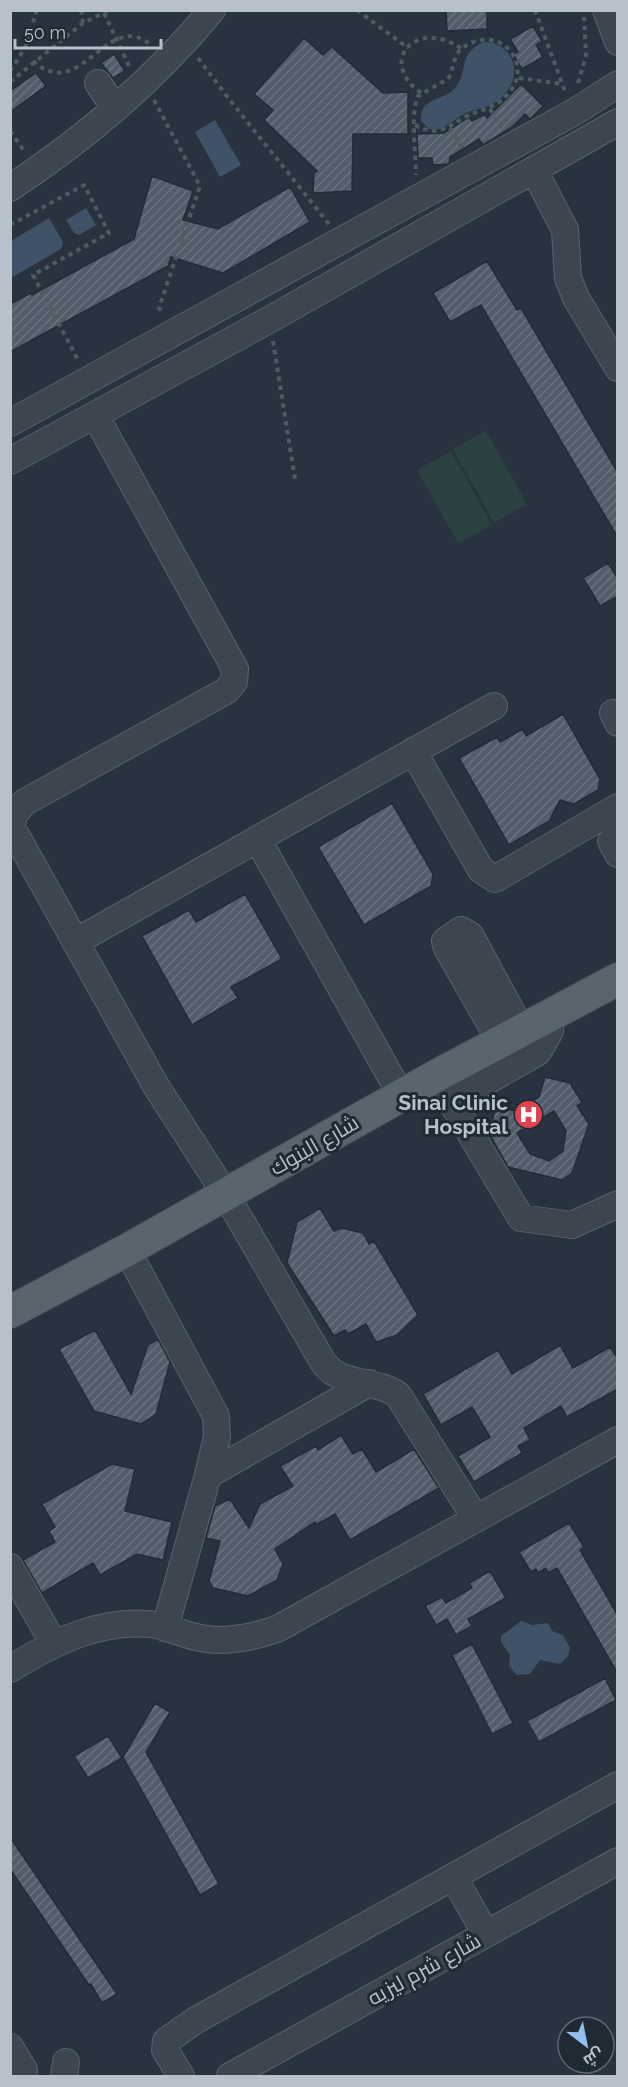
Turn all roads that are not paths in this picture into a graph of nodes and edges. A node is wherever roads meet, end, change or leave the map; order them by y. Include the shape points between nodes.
1 (212, 10) edge
2 (606, 10) edge
3 (618, 42) edge
4 (618, 84) edge
5 (618, 122) edge
6 (534, 170) junction
7 (10, 188) edge
8 (618, 368) edge
9 (96, 415) junction
10 (10, 423) edge
11 (10, 462) edge
12 (494, 706) dead end
13 (413, 751) junction
14 (618, 807) edge
15 (618, 833) edge
16 (258, 840) junction
17 (618, 854) edge
18 (75, 942) junction
19 (618, 979) edge
20 (522, 1029) junction
21 (436, 1076) junction
22 (401, 1095) junction
23 (226, 1195) junction
24 (618, 1204) edge
25 (127, 1251) junction
26 (10, 1312) edge
27 (369, 1383) junction
28 (219, 1423) junction
29 (618, 1440) edge
30 (259, 1446) junction
31 (208, 1475) junction
32 (476, 1519) junction
33 (10, 1567) edge
34 (165, 1628) junction
35 (54, 1644) junction
36 (10, 1669) edge
37 (618, 1785) edge
38 (618, 1861) edge
39 (454, 1878) junction
40 (486, 1934) junction
41 (10, 2047) edge
42 (242, 2074) edge
43 (12, 2076) edge
44 (181, 2076) edge

1 - 7 street via 174,55 116,90 57,156
2 - 3 street
4 - 10 street via 546,128
5 - 6 street
6 - 8 street via 565,230 568,278 576,298
6 - 9 street
9 - 11 street
9 - 18 street via 235,669 234,682 226,691 25,802 15,813 11,826
12 - 13 street
13 - 14 street via 481,870 495,879
13 - 16 street
15 - 17 street via 610,841
16 - 18 street
16 - 22 street
18 - 23 street via 156,1086
19 - 20 main road, شارع البنوك
20 - 21 main road, شارع البنوك
20 - 21 street via 550,1031 538,1052 470,1091
21 - 22 main road, شارع البنوك
21 - 24 street via 521,1218 572,1225
22 - 23 main road, شارع البنوك
23 - 25 main road, شارع البنوك
23 - 27 street via 323,1362 336,1376
25 - 26 main road, شارع البنوك
25 - 28 street
27 - 30 street
27 - 32 street via 391,1390 405,1402
28 - 30 street
28 - 31 street
29 - 32 street
30 - 31 street
31 - 34 street
32 - 34 street via 277,1629 248,1638 214,1640
33 - 35 street
34 - 35 street via 103,1628
35 - 36 street
37 - 39 street
38 - 40 street, شارع شرم ليزيه
39 - 40 street
39 - 44 street via 196,2020 166,2041 165,2050
40 - 42 street, شارع شرم ليزيه
41 - 43 street via 24,2070

